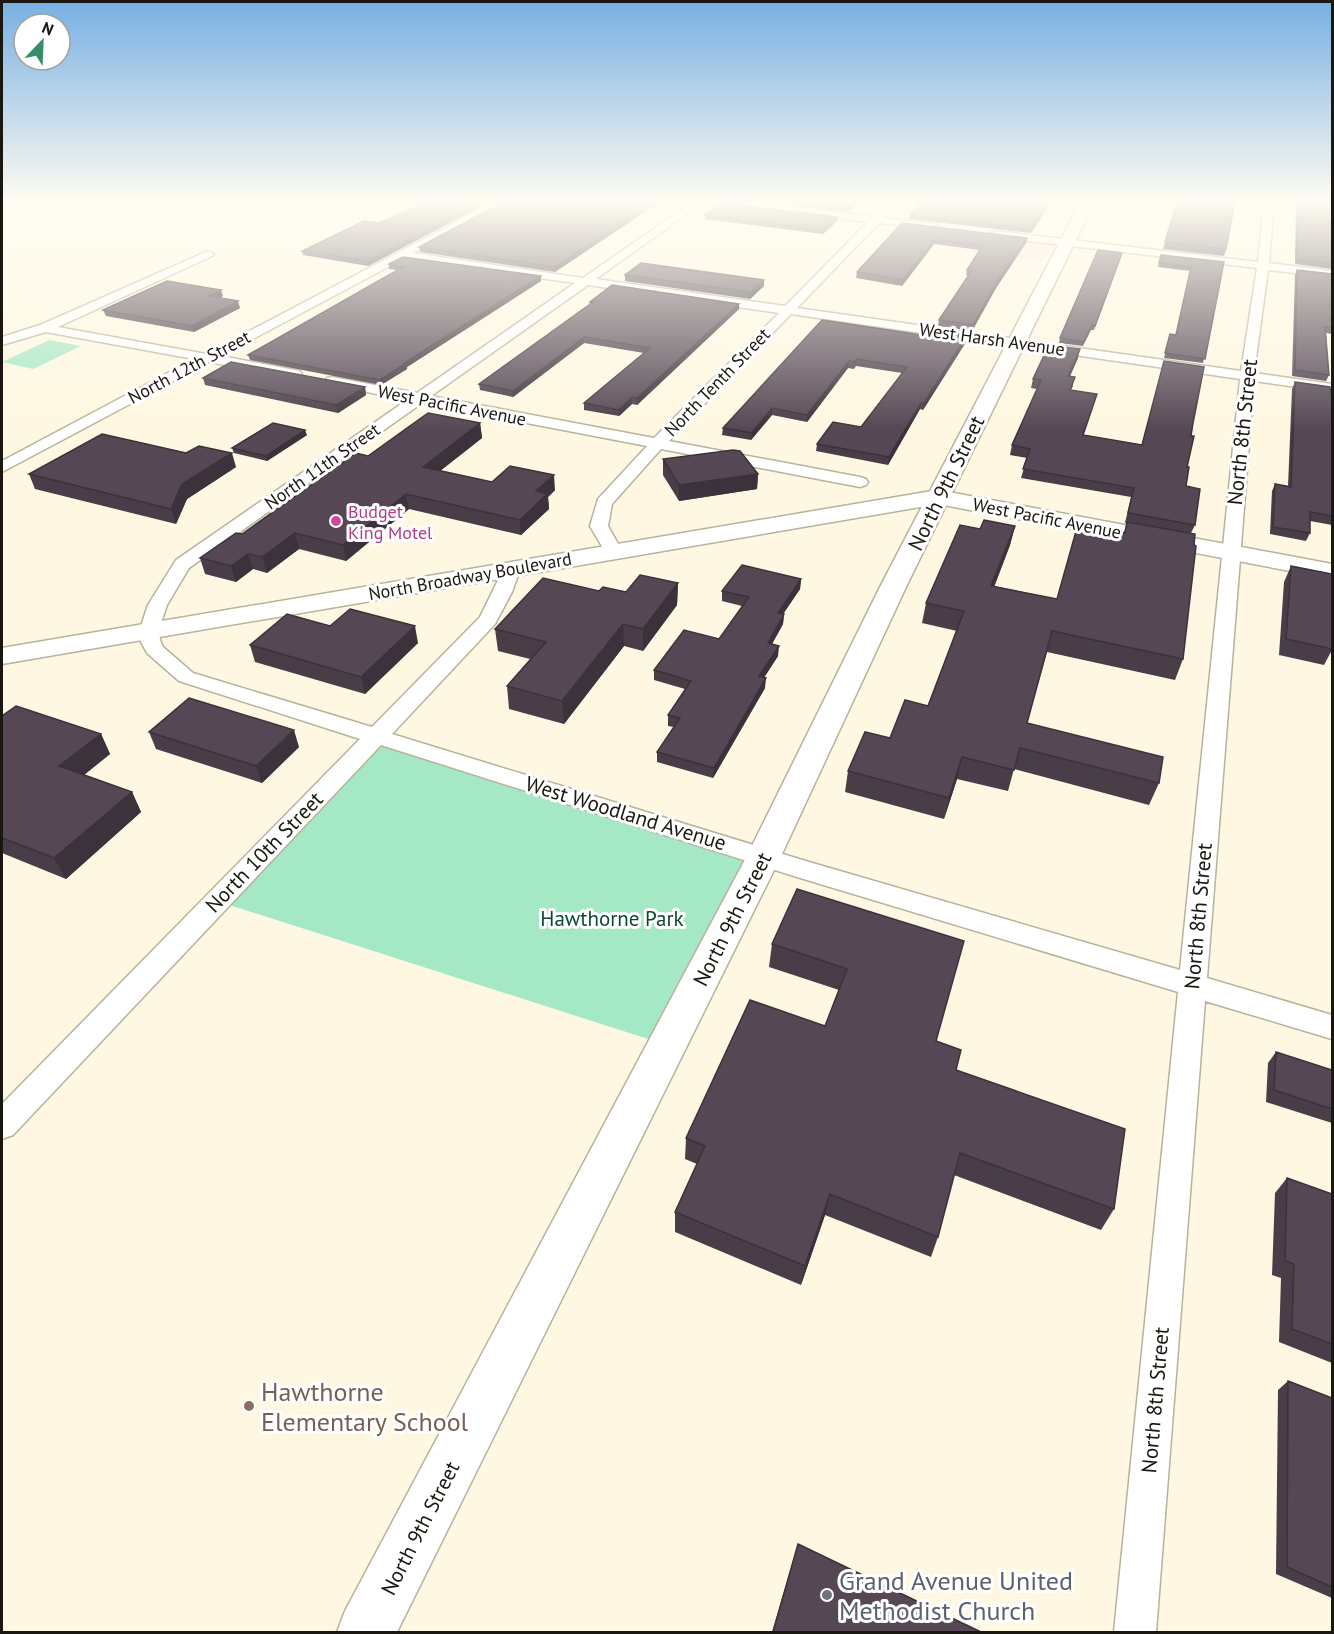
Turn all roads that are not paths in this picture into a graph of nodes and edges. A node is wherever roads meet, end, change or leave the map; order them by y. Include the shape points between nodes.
1 (157, 277) edge
2 (359, 277) edge
3 (567, 277) edge
4 (591, 277) edge
5 (819, 277) edge
6 (1049, 277) edge
7 (1261, 277) edge
8 (587, 280) junction
9 (788, 309) junction
10 (45, 328) junction
11 (2, 341) edge
12 (1015, 342) junction
13 (206, 358) junction
14 (1247, 376) junction
15 (1332, 388) edge
16 (418, 398) junction
17 (657, 444) junction
18 (2, 467) edge
19 (860, 482) dead end
20 (938, 497) junction
21 (614, 551) junction
22 (1231, 553) junction
23 (511, 570) junction
24 (1332, 572) edge
25 (149, 630) junction
26 (2, 656) edge
27 (376, 735) junction
28 (764, 856) junction
29 (1192, 985) junction
30 (1332, 1027) edge
31 (2, 1125) edge
32 (366, 1632) edge
33 (1135, 1632) edge

1 - 10 street
2 - 13 street, North 12th Street
3 - 8 street, West Harsh Avenue
4 - 8 street, North 11th Street
5 - 9 street, North Tenth Street
6 - 12 main road, North 9th Street
7 - 14 street, North 8th Street
8 - 9 street, West Harsh Avenue
8 - 16 street, North 11th Street
9 - 12 street, West Harsh Avenue
9 - 17 street, North Tenth Street
10 - 11 street
10 - 13 street, West Pacific Avenue
12 - 14 street, West Harsh Avenue
12 - 20 main road, North 9th Street
13 - 16 street, West Pacific Avenue
13 - 18 street, North 12th Street
14 - 15 street, West Harsh Avenue
14 - 22 street, North 8th Street
16 - 17 street, West Pacific Avenue
16 - 25 street, North 11th Street via 182,564 154,609
17 - 19 street, West Pacific Avenue
17 - 21 street, North Tenth Street via 604,503 599,526
20 - 21 main road, North Broadway Boulevard
20 - 22 main road, West Pacific Avenue
20 - 28 main road, North 9th Street
21 - 23 main road, North Broadway Boulevard
22 - 24 main road, West Pacific Avenue
22 - 29 street, North 8th Street
23 - 25 main road, North Broadway Boulevard
23 - 27 street, North 10th Street via 488,620
25 - 26 main road, North Broadway Boulevard
25 - 27 street, West Woodland Avenue via 153,648 186,677
27 - 28 street, West Woodland Avenue
27 - 31 street, North 10th Street
28 - 29 street, West Woodland Avenue
28 - 32 main road, North 9th Street
29 - 30 street, West Woodland Avenue
29 - 33 street, North 8th Street

